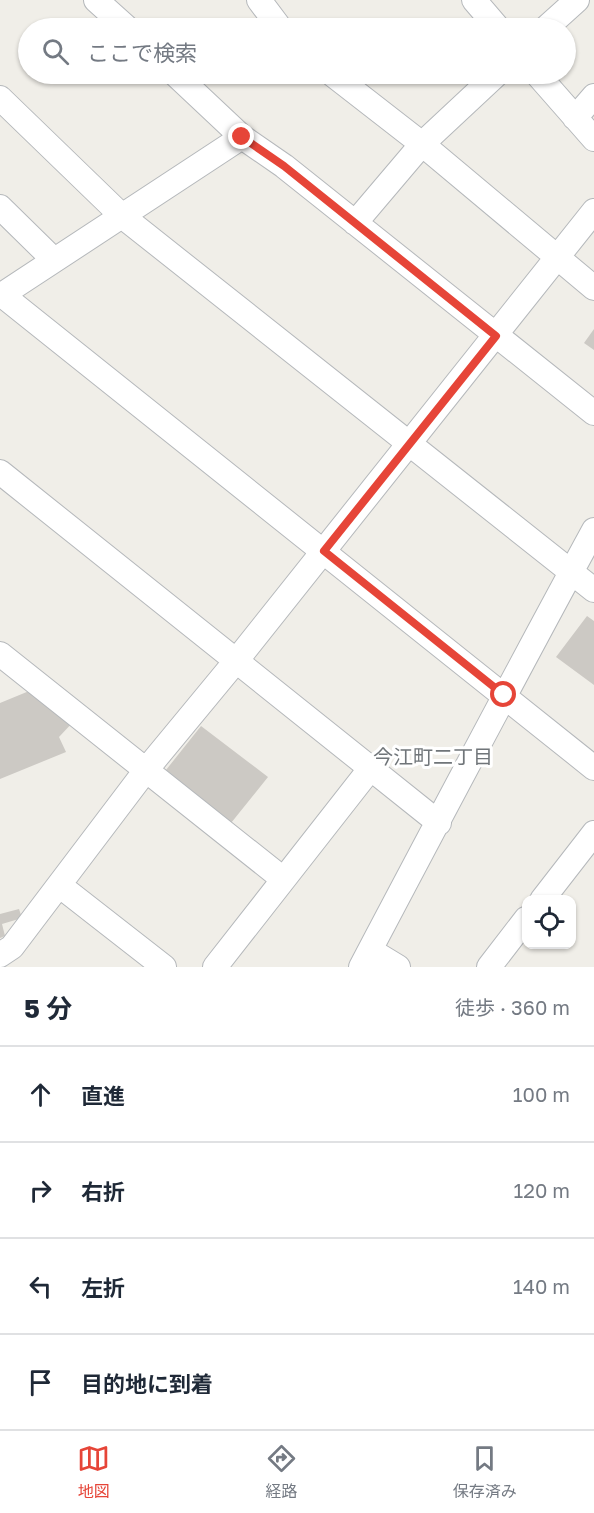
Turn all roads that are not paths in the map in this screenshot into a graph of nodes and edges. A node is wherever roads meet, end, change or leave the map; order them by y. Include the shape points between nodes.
1 (96, 0) edge
2 (259, 0) edge
3 (474, 0) edge
4 (577, 0) edge
5 (116, 18) edge
6 (272, 18) edge
7 (489, 18) edge
8 (557, 18) edge
9 (186, 84) edge
10 (345, 84) edge
11 (486, 84) edge
12 (546, 84) edge
13 (594, 96) edge
14 (0, 98) edge
15 (575, 118) junction
16 (242, 137) junction
17 (594, 139) edge
18 (422, 144) junction
19 (0, 207) edge
20 (594, 211) edge
21 (122, 216) junction
22 (355, 223) junction
23 (557, 259) junction
24 (54, 260) junction
25 (594, 288) edge
26 (1, 295) edge
27 (496, 336) junction
28 (594, 413) edge
29 (410, 444) junction
30 (0, 472) edge
31 (594, 530) edge
32 (324, 551) junction
33 (571, 572) junction
34 (594, 590) edge
35 (0, 654) edge
36 (236, 661) junction
37 (504, 695) junction
38 (594, 768) edge
39 (370, 769) junction
40 (146, 770) junction
41 (439, 823) junction
42 (594, 833) edge
43 (283, 879) junction
44 (59, 885) junction
45 (546, 895) edge
46 (522, 924) edge
47 (0, 955) edge
48 (366, 959) edge
49 (164, 967) edge
50 (215, 967) edge
51 (398, 967) edge
52 (489, 967) edge

1 - 5 street
2 - 6 street
3 - 7 street
4 - 8 street
9 - 16 street
10 - 18 street
11 - 18 street
12 - 15 street
13 - 15 street
14 - 21 street
15 - 17 street
16 - 21 street
16 - 22 street
18 - 22 street
18 - 23 street
19 - 24 street
20 - 23 street
21 - 24 street
21 - 29 street
22 - 27 street
23 - 25 street
23 - 27 street
24 - 26 street
26 - 32 street
27 - 28 street
27 - 29 street
29 - 32 street
29 - 33 street
30 - 36 street
31 - 33 street
32 - 36 street
32 - 37 street
33 - 34 street
33 - 37 street
35 - 40 street
36 - 39 street
36 - 40 street
37 - 38 street
37 - 41 street
39 - 41 street
39 - 43 street
40 - 43 street
40 - 44 street
41 - 48 street
42 - 45 street
43 - 50 street
44 - 47 street via 12,947
44 - 49 street
46 - 52 street
48 - 51 street

